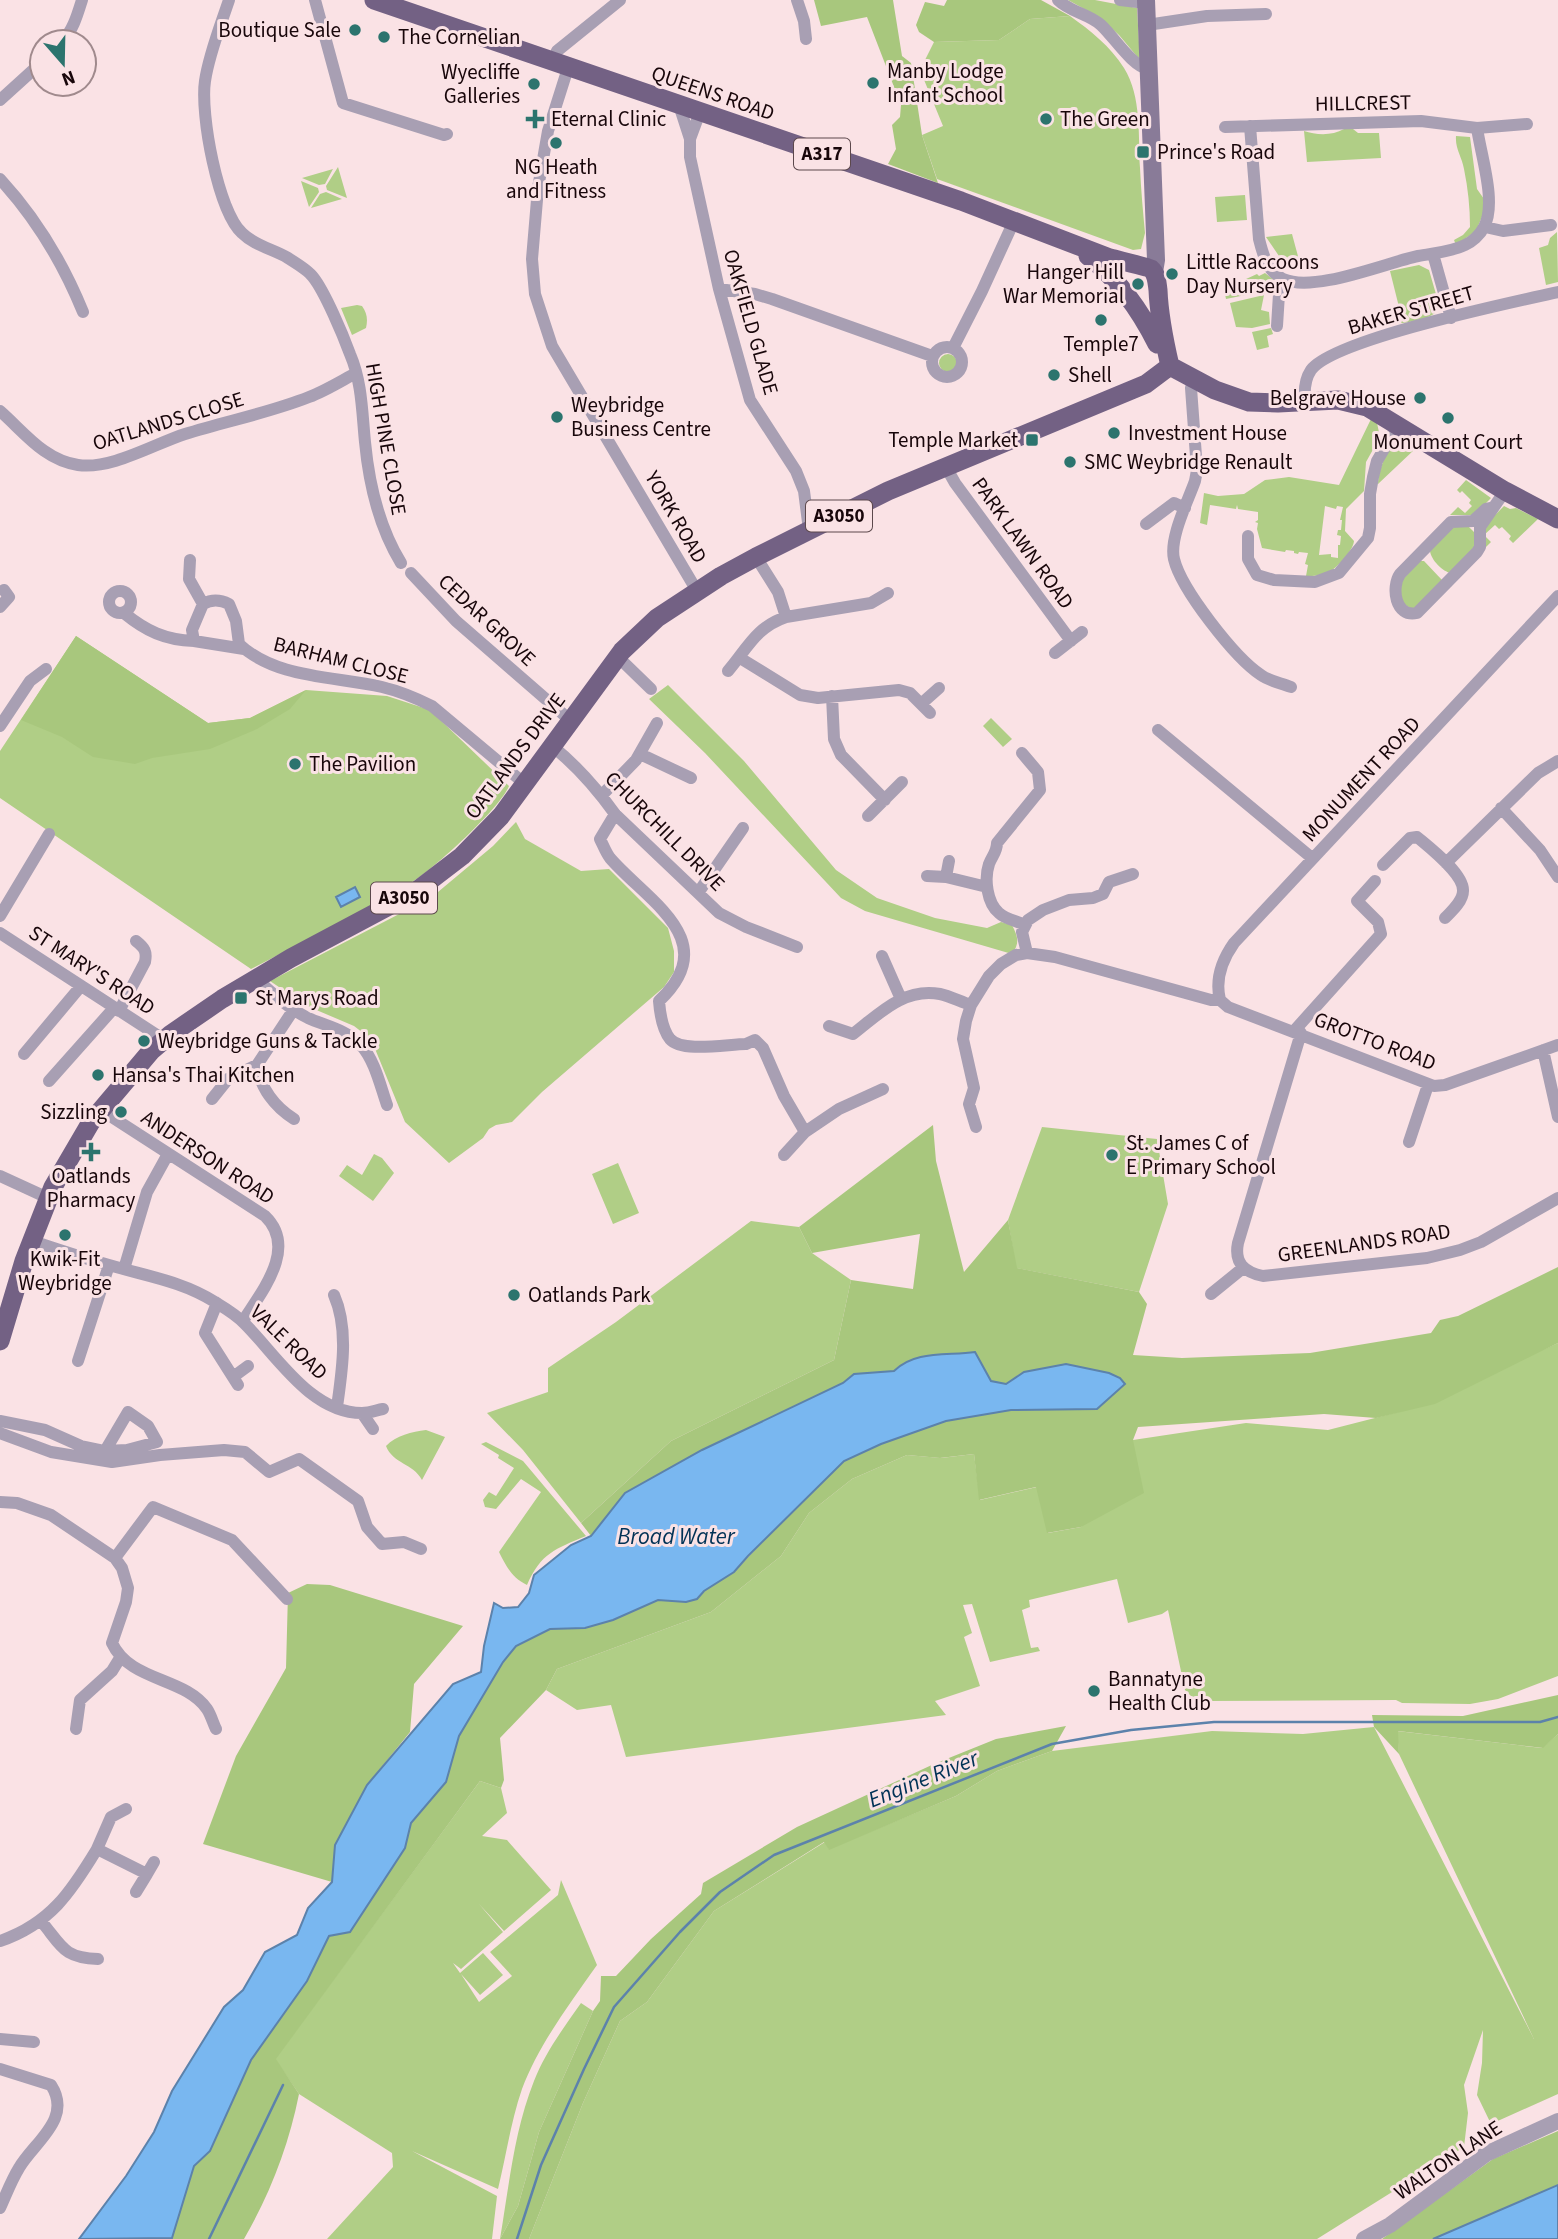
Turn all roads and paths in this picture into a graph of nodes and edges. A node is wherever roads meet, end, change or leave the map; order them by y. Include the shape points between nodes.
1 (82, 0) edge
2 (229, 0) edge
3 (315, 0) edge
4 (374, 0) edge
5 (620, 0) edge
6 (797, 0) edge
7 (1058, 0) edge
8 (1120, 0) edge
9 (1146, 2) edge
10 (1266, 14) dead end
11 (1147, 25) junction
12 (72, 28) edge
13 (806, 39) dead end
14 (560, 65) junction
15 (1148, 69) junction
16 (28, 75) edge
17 (0, 100) edge
18 (680, 105) junction
19 (700, 112) junction
20 (1250, 126) junction
21 (1225, 127) dead end
22 (1477, 128) junction
23 (1520, 129) dead end
24 (447, 134) dead end
25 (690, 139) junction
26 (0, 179) edge
27 (1014, 220) junction
28 (1550, 225) dead end
29 (1485, 226) junction
30 (1074, 246) junction
31 (1433, 254) junction
32 (1149, 269) junction
33 (1284, 279) junction
34 (1119, 286) junction
35 (719, 289) junction
36 (1558, 292) edge
37 (1132, 302) junction
38 (83, 312) dead end
39 (1451, 318) junction
40 (1277, 327) dead end
41 (953, 348) junction
42 (932, 356) junction
43 (1170, 366) junction
44 (356, 373) junction
45 (1194, 379) junction
46 (1305, 401) junction
47 (0, 411) edge
48 (1398, 425) junction
49 (946, 467) junction
50 (1505, 491) junction
51 (805, 504) junction
52 (1185, 508) junction
53 (1492, 508) junction
54 (1558, 519) edge
55 (1146, 524) dead end
56 (818, 526) junction
57 (1248, 536) dead end
58 (756, 557) junction
59 (190, 560) dead end
60 (401, 563) dead end
61 (411, 573) dead end
62 (4, 590) dead end
63 (697, 591) junction
64 (888, 593) dead end
65 (1558, 596) edge
66 (204, 604) junction
67 (0, 607) edge
68 (124, 612) dead end
69 (786, 617) junction
70 (1082, 632) dead end
71 (194, 641) junction
72 (1071, 641) junction
73 (244, 650) junction
74 (1055, 653) dead end
75 (618, 657) junction
76 (740, 658) junction
77 (46, 668) dead end
78 (728, 671) dead end
79 (1291, 687) dead end
80 (939, 688) dead end
81 (650, 689) dead end
82 (832, 696) junction
83 (571, 721) junction
84 (657, 723) dead end
85 (0, 726) edge
86 (1158, 730) dead end
87 (552, 746) junction
88 (1022, 752) dead end
89 (640, 754) junction
90 (1558, 761) edge
91 (691, 778) dead end
92 (902, 782) dead end
93 (526, 784) junction
94 (601, 795) junction
95 (885, 800) junction
96 (1501, 808) junction
97 (615, 814) junction
98 (868, 816) dead end
99 (743, 828) dead end
100 (49, 834) dead end
101 (1312, 858) junction
102 (950, 861) dead end
103 (1446, 863) junction
104 (1383, 865) dead end
105 (1133, 874) dead end
106 (927, 876) dead end
107 (946, 877) junction
108 (1558, 877) edge
109 (1375, 881) dead end
110 (988, 887) junction
111 (698, 893) junction
112 (0, 916) edge
113 (1445, 918) dead end
114 (1025, 925) junction
115 (0, 933) edge
116 (136, 941) dead end
117 (797, 947) dead end
118 (1027, 953) junction
119 (882, 956) dead end
120 (256, 978) junction
121 (82, 986) junction
122 (901, 999) junction
123 (1220, 1000) junction
124 (971, 1005) junction
125 (117, 1009) junction
126 (294, 1009) junction
127 (830, 1026) dead end
128 (1298, 1032) junction
129 (163, 1039) junction
130 (1558, 1045) edge
131 (1543, 1050) junction
132 (24, 1055) dead end
133 (257, 1065) junction
134 (49, 1081) dead end
135 (1427, 1085) junction
136 (883, 1089) dead end
137 (212, 1099) dead end
138 (387, 1105) dead end
139 (101, 1110) junction
140 (1558, 1117) edge
141 (294, 1119) dead end
142 (976, 1127) dead end
143 (805, 1132) junction
144 (1409, 1142) dead end
145 (168, 1154) junction
146 (785, 1155) dead end
147 (0, 1176) edge
148 (48, 1198) junction
149 (1558, 1198) edge
150 (32, 1241) junction
151 (109, 1265) junction
152 (1243, 1268) junction
153 (124, 1269) junction
154 (1211, 1294) dead end
155 (334, 1295) dead end
156 (217, 1303) junction
157 (243, 1321) junction
158 (0, 1341) edge
159 (78, 1361) dead end
160 (248, 1366) dead end
161 (337, 1407) junction
162 (383, 1409) dead end
163 (362, 1413) junction
164 (0, 1421) edge
165 (373, 1429) dead end
166 (0, 1433) edge
167 (105, 1451) dead end
168 (0, 1502) edge
169 (421, 1549) dead end
170 (115, 1558) junction
171 (287, 1599) dead end
172 (120, 1658) junction
173 (76, 1729) dead end
174 (216, 1729) dead end
175 (126, 1809) dead end
176 (97, 1849) junction
177 (154, 1862) dead end
178 (147, 1874) junction
179 (136, 1892) dead end
180 (41, 1921) junction
181 (0, 1941) edge
182 (98, 1959) dead end
183 (0, 2039) edge
184 (34, 2042) dead end
185 (0, 2069) edge
186 (1558, 2120) edge
187 (0, 2208) edge
188 (1363, 2239) edge

1 - 12 street
2 - 44 street, HIGH PINE CLOSE via 208,66 204,95 225,206 240,232 313,276
3 - 24 street via 343,103
4 - 14 main road, QUEENS ROAD / A317
5 - 14 street, YORK ROAD via 557,51
6 - 13 street
7 - 15 street via 1098,22 1133,62
8 - 9 street
9 - 11 main road
10 - 11 street
11 - 15 main road
14 - 18 main road, QUEENS ROAD / A317
14 - 63 street, YORK ROAD via 538,188 532,260 535,294 552,346
15 - 32 main road
16 - 17 street
18 - 19 main road, QUEENS ROAD / A317
18 - 25 street, OAKFIELD GLADE
19 - 25 street, OAKFIELD GLADE
19 - 27 main road, QUEENS ROAD / A317
20 - 21 street, HILLCREST
20 - 22 street, HILLCREST via 1421,121
20 - 33 street via 1259,239 1270,268
22 - 23 street, HILLCREST
22 - 29 street via 1491,196
25 - 35 street, OAKFIELD GLADE via 690,158
26 - 38 street via 43,234 69,277
27 - 30 main road, QUEENS ROAD / A317
27 - 41 street
28 - 29 street via 1503,231
29 - 31 street via 1466,245
30 - 32 main road, QUEENS ROAD / A317
30 - 34 main road, QUEENS ROAD / A317
31 - 33 street via 1321,281
31 - 39 street
32 - 34 main road via 1124,272
32 - 37 main road via 1146,298
32 - 43 main road
33 - 40 street
34 - 37 main road, QUEENS ROAD / A317
35 - 42 street via 755,294
35 - 51 street, OAKFIELD GLADE via 750,400 796,471
36 - 39 street, BAKER STREET
37 - 43 main road, QUEENS ROAD / A317
39 - 46 street, BAKER STREET via 1335,353 1310,371
41 - 42 street via 939,348
41 - 42 street via 962,359 953,376 942,377 934,371
43 - 45 main road
43 - 49 main road, OATLANDS DRIVE / A3050 via 1146,384
44 - 47 street, OATLANDS CLOSE via 297,402 91,466 51,456
44 - 60 street, HIGH PINE CLOSE via 368,466 384,534
45 - 46 main road via 1249,402
45 - 52 street via 1196,470
46 - 48 main road via 1353,402
48 - 50 main road
48 - 57 street via 1377,461 1368,538 1339,573 1315,582 1257,575 1248,559
49 - 56 main road, OATLANDS DRIVE / A3050
49 - 72 street, PARK LAWN ROAD
50 - 53 street
50 - 54 main road
51 - 56 street, OAKFIELD GLADE
51 - 56 street
52 - 55 street via 1174,503
52 - 79 street via 1173,545 1174,559 1194,598 1251,666 1262,676
53 - 53 street via 1480,527 1477,552 1417,613 1404,611 1394,589 1400,574 1451,522 1472,520
56 - 58 main road, OATLANDS DRIVE / A3050
58 - 63 main road, OATLANDS DRIVE / A3050
58 - 69 street via 778,592
59 - 66 street via 189,579
61 - 83 street, CEDAR GROVE via 456,621
62 - 67 street via 8,602
63 - 75 main road, OATLANDS DRIVE / A3050 via 657,618
64 - 69 street via 871,603
65 - 101 street, MONUMENT ROAD
66 - 71 street via 192,630
66 - 73 street, BARHAM CLOSE via 221,600 229,604 237,641
68 - 71 street via 159,635
69 - 76 street via 755,634
70 - 72 street
71 - 73 street
72 - 74 street
73 - 93 street, BARHAM CLOSE via 286,670 377,686 421,700
75 - 81 street
75 - 83 main road, OATLANDS DRIVE / A3050
76 - 78 street
76 - 82 street via 800,695
77 - 85 street via 30,681
80 - 82 street via 926,709 899,690
82 - 95 street via 834,739 841,755
83 - 87 main road, OATLANDS DRIVE / A3050
84 - 89 street
86 - 101 street
87 - 93 main road, OATLANDS DRIVE / A3050
87 - 94 street, CHURCHILL DRIVE
88 - 110 street via 1038,772 1040,790 998,843 989,865
89 - 91 street
89 - 94 street
90 - 96 street
92 - 95 street
93 - 120 main road, OATLANDS DRIVE / A3050 via 488,831 432,879
94 - 97 street, CHURCHILL DRIVE
95 - 98 street
96 - 103 street
96 - 108 street
97 - 111 street, CHURCHILL DRIVE
97 - 143 street via 600,839 608,857 677,926 683,948 682,972 659,1002 670,1040 685,1047 755,1040
99 - 111 street
100 - 112 street
101 - 123 street, MONUMENT ROAD via 1228,951 1218,983
102 - 107 street
103 - 104 street via 1418,837 1409,838
103 - 113 street via 1462,883 1464,894
105 - 114 street via 1109,882 1103,894 1043,910
106 - 107 street
107 - 110 street
109 - 128 street via 1357,901 1378,922 1381,934
110 - 114 street via 999,913
111 - 117 street, CHURCHILL DRIVE via 737,923
114 - 118 street
115 - 121 street, ST MARY'S ROAD
116 - 125 street via 144,947 145,962
118 - 123 street, GROTTO ROAD
118 - 124 street via 1001,964
119 - 122 street
120 - 126 street
120 - 129 main road, OATLANDS DRIVE / A3050
121 - 125 street, ST MARY'S ROAD
121 - 132 street
122 - 124 street via 940,994
122 - 127 street via 853,1034
123 - 128 street, GROTTO ROAD
124 - 142 street via 963,1039 974,1088 969,1104
125 - 129 street, ST MARY'S ROAD
125 - 134 street
126 - 133 street
126 - 138 street via 347,1033 361,1045
128 - 135 street, GROTTO ROAD
128 - 152 street via 1238,1242 1237,1258
129 - 139 main road, OATLANDS DRIVE / A3050
130 - 131 street, GROTTO ROAD
131 - 135 street, GROTTO ROAD via 1445,1085
131 - 140 street
133 - 137 street via 228,1079
133 - 141 street via 259,1079 280,1110
135 - 144 street
136 - 143 street via 839,1109
139 - 145 street, ANDERSON ROAD
139 - 148 main road, OATLANDS DRIVE / A3050
143 - 146 street
145 - 153 street via 147,1192
145 - 157 street, ANDERSON ROAD via 265,1216 278,1235 278,1259
147 - 148 street
148 - 150 main road, OATLANDS DRIVE / A3050
149 - 152 street, GREENLANDS ROAD via 1481,1242 1427,1258 1263,1276
150 - 151 street, VALE ROAD
150 - 158 main road, OATLANDS DRIVE / A3050
151 - 153 street, VALE ROAD
151 - 159 street
152 - 154 street
153 - 156 street, VALE ROAD via 168,1280
155 - 161 street via 340,1309 343,1358
156 - 157 street, VALE ROAD
156 - 160 street via 205,1333 235,1381
157 - 161 street, VALE ROAD via 295,1380
161 - 163 street, VALE ROAD
162 - 163 street, VALE ROAD
163 - 165 street
164 - 167 street via 45,1430
166 - 169 street via 51,1452 112,1462 224,1450 245,1452 269,1472 299,1459 358,1501 367,1527 382,1544 404,1542
168 - 170 street via 51,1515
170 - 171 street via 153,1507 232,1540
170 - 172 street via 128,1588 112,1643
172 - 173 street via 80,1700
172 - 174 street via 190,1694 207,1709
175 - 176 street via 111,1817
176 - 178 street
176 - 180 street via 76,1884
177 - 178 street
178 - 179 street
180 - 181 street
180 - 182 street via 75,1958
183 - 184 street
185 - 187 street via 51,2085 58,2107 48,2133 20,2166
186 - 188 street, WALTON LANE via 1486,2154 1390,2225

